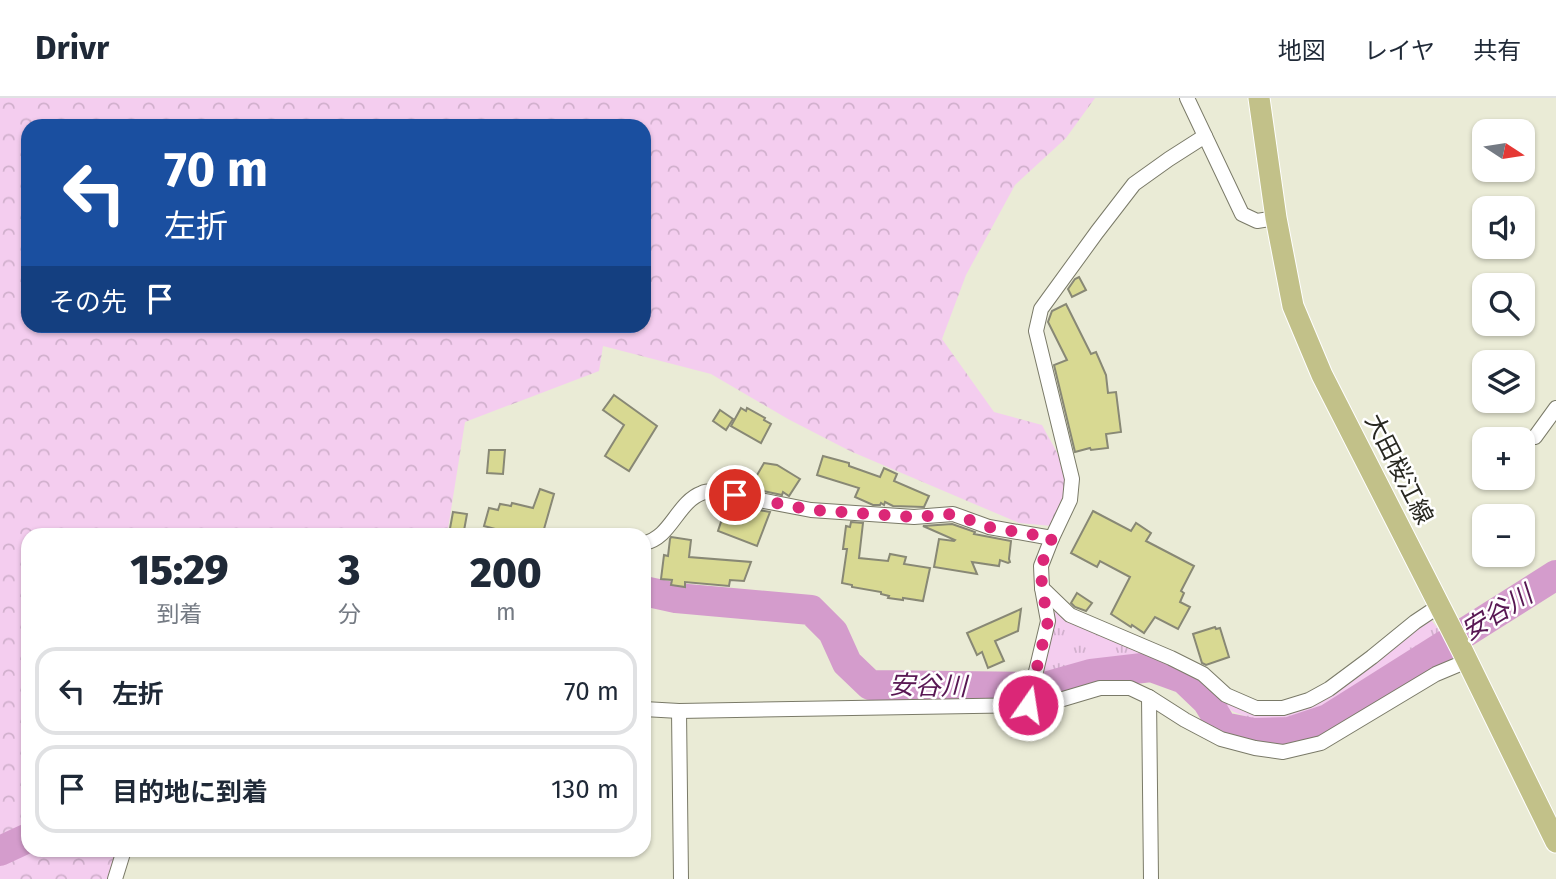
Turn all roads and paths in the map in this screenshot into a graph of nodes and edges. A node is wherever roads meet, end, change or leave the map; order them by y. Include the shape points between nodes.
1 (1187, 98) edge
2 (1259, 98) edge
3 (1205, 136) junction
4 (1276, 218) junction
5 (1556, 408) edge
6 (1535, 438) dead end
7 (1052, 538) junction
8 (651, 539) edge
9 (1042, 588) junction
10 (1442, 612) junction
11 (1464, 656) junction
12 (1149, 696) junction
13 (1028, 703) junction
14 (651, 709) edge
15 (679, 710) junction
16 (1556, 842) edge
17 (122, 857) edge
18 (116, 879) edge
19 (681, 879) edge
20 (1151, 879) edge

1 - 3 street
2 - 4 main road, 大田桜江線
3 - 4 street via 1242,214 1257,221
3 - 7 street via 1134,184 1041,309 1036,331 1072,478 1070,500
4 - 10 main road, 大田桜江線 via 1293,306 1322,376
5 - 6 street
7 - 8 street via 989,527 953,514 914,517 811,510 713,491 701,493 660,536
7 - 9 street via 1041,566
9 - 10 street via 1070,615 1203,674 1226,695 1256,708 1283,708 1329,690 1415,622
9 - 13 street via 1048,621
10 - 11 main road, 大田桜江線
11 - 12 street via 1321,743 1283,752 1222,739
11 - 16 main road, 大田桜江線
12 - 13 street via 1130,688 1100,688
12 - 20 street
13 - 15 street
14 - 15 street
15 - 19 street
17 - 18 street

